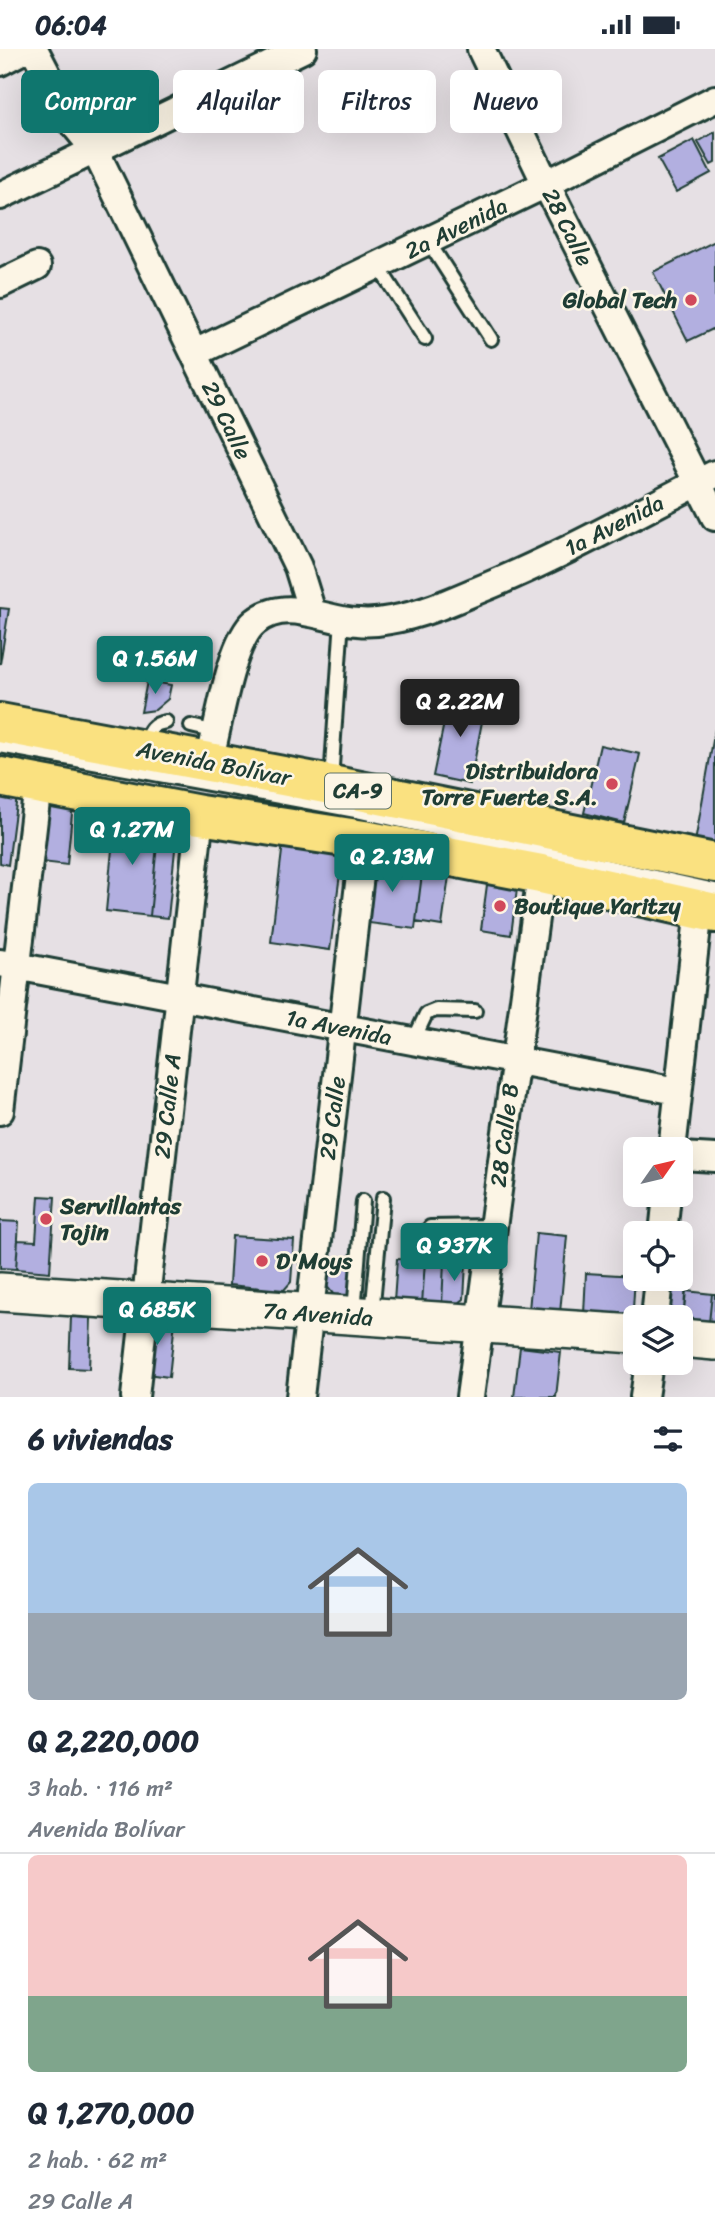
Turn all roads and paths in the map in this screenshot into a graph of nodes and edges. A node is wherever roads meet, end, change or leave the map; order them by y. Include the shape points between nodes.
1 (25, 49) edge
2 (34, 49) edge
3 (303, 49) edge
4 (481, 49) edge
5 (0, 61) edge
6 (715, 99) edge
7 (95, 150) junction
8 (546, 184) junction
9 (0, 196) edge
10 (428, 241) junction
11 (37, 266) dead end
12 (378, 266) junction
13 (0, 284) edge
14 (425, 339) dead end
15 (491, 339) dead end
16 (195, 353) junction
17 (706, 479) edge
18 (715, 517) edge
19 (312, 613) junction
20 (342, 619) junction
21 (0, 723) edge
22 (206, 740) junction
23 (0, 746) edge
24 (0, 777) edge
25 (38, 784) junction
26 (331, 785) junction
27 (200, 815) junction
28 (364, 839) junction
29 (715, 863) edge
30 (541, 874) junction
31 (710, 904) edge
32 (8, 965) edge
33 (179, 997) junction
34 (475, 1011) dead end
35 (342, 1028) junction
36 (416, 1042) junction
37 (514, 1060) junction
38 (677, 1091) junction
39 (0, 1111) edge
40 (673, 1137) edge
41 (693, 1157) edge
42 (715, 1158) edge
43 (383, 1198) dead end
44 (363, 1201) dead end
45 (493, 1226) junction
46 (430, 1227) dead end
47 (0, 1292) edge
48 (145, 1302) junction
49 (309, 1314) junction
50 (362, 1317) junction
51 (480, 1324) junction
52 (623, 1333) edge
53 (693, 1339) edge
54 (715, 1341) edge
55 (647, 1375) edge
56 (135, 1397) edge
57 (300, 1397) edge
58 (470, 1397) edge
59 (644, 1397) edge

1 - 5 street
2 - 7 street, 29 Calle via 72,122
3 - 7 street
4 - 8 street, 28 Calle
6 - 8 street, 2a Avenida
7 - 9 street
7 - 16 street, 29 Calle
8 - 10 street, 2a Avenida
8 - 17 street, 28 Calle
10 - 12 street, 2a Avenida
10 - 15 lane
11 - 13 street
12 - 14 lane
12 - 16 street, 2a Avenida
16 - 19 street, 29 Calle via 298,567
17 - 18 street, 28 Calle
17 - 20 street, 1a Avenida via 518,574 427,611 389,621
19 - 20 street, 1a Avenida
19 - 22 street via 288,610 270,614 243,635
20 - 26 lane
21 - 22 main road, Avenida Bolívar / CA-9
22 - 26 main road, Avenida Bolívar / CA-9
23 - 31 lane via 356,811
24 - 25 main road, CA-9
25 - 27 main road, CA-9
25 - 32 street
26 - 29 main road, Avenida Bolívar / CA-9
27 - 28 main road, CA-9
27 - 33 street, 29 Calle A
28 - 30 main road, CA-9
28 - 35 street, 29 Calle
30 - 31 main road, CA-9
30 - 37 street, 28 Calle B
31 - 38 street
32 - 33 street, 1a Avenida
32 - 39 street
33 - 35 street, 1a Avenida
33 - 48 street, 29 Calle A
34 - 36 lane via 426,1014
35 - 36 street, 1a Avenida
35 - 49 street, 29 Calle
36 - 37 street, 1a Avenida
37 - 38 street, 1a Avenida
37 - 45 street, 28 Calle B
38 - 40 street
41 - 42 street
43 - 50 lane
44 - 50 lane
45 - 46 lane
45 - 51 street, 28 Calle B
47 - 48 main road, 7a Avenida
48 - 49 main road, 7a Avenida
48 - 56 street, 29 Calle A
49 - 50 main road, 7a Avenida
49 - 57 street, 29 Calle
50 - 51 main road, 7a Avenida
51 - 52 main road, 7a Avenida
51 - 58 street, 28 Calle B
53 - 54 main road
55 - 59 street

